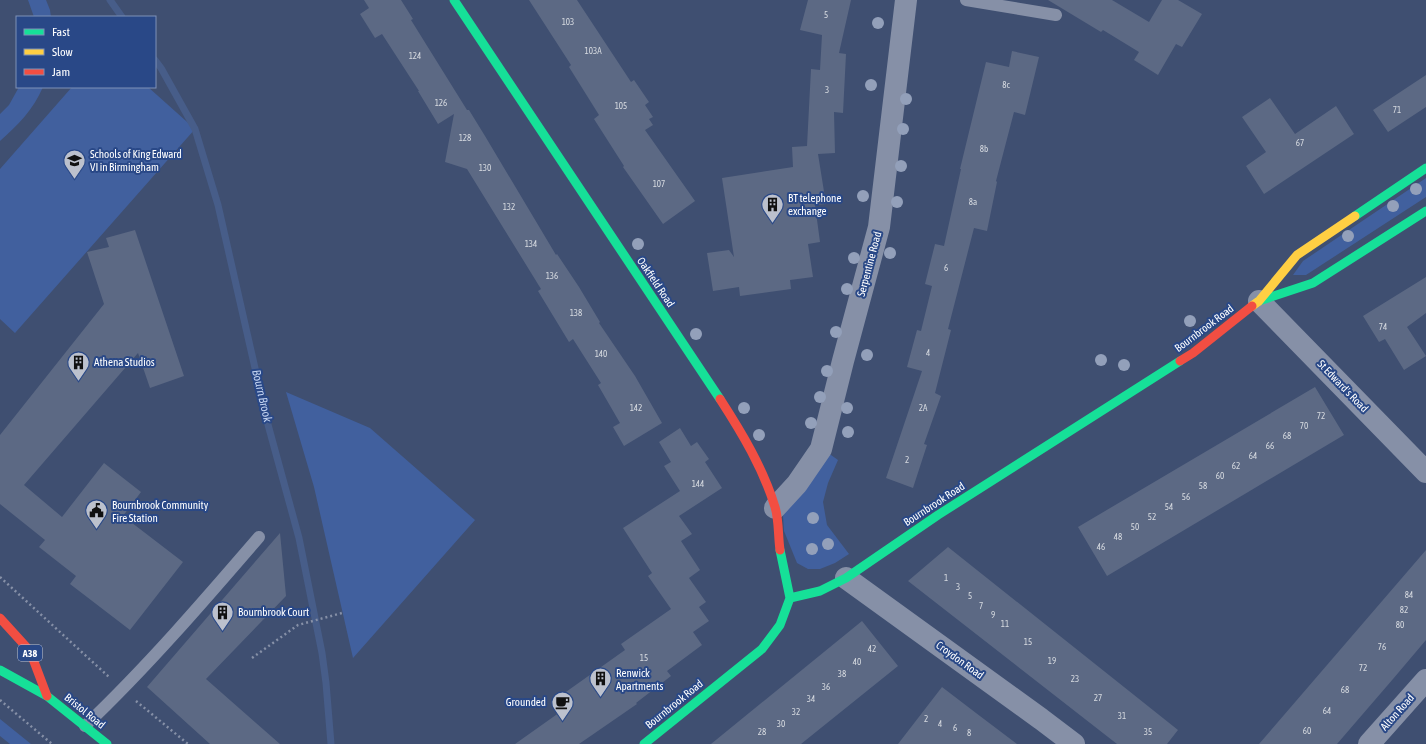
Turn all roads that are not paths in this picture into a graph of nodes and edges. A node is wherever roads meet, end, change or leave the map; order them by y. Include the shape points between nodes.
1 (454, 0) edge
2 (906, 0) edge
3 (966, 0) edge
4 (1056, 15) dead end
5 (1426, 168) edge
6 (1426, 211) edge
7 (1259, 301) junction
8 (1426, 472) edge
9 (775, 508) junction
10 (259, 537) dead end
11 (846, 578) junction
12 (790, 598) junction
13 (0, 618) edge
14 (0, 670) edge
15 (1426, 680) edge
16 (47, 696) junction
17 (85, 726) junction
18 (107, 744) edge
19 (644, 744) edge
20 (1074, 744) edge
21 (1369, 744) edge

1 - 9 main road, Oakfield Road via 739,428 759,466
2 - 9 street, Serpentine Road via 879,227 821,449 797,484
3 - 4 lane
5 - 7 main road, Bournbrook Road via 1297,255
6 - 7 main road, Bournbrook Road via 1313,283
7 - 8 street, St Edward's Road
7 - 11 main road, Bournbrook Road via 1193,354 938,515
9 - 12 main road, Oakfield Road
10 - 17 lane via 123,690
11 - 12 main road, Bournbrook Road via 820,591
11 - 20 street, Croydon Road
12 - 19 main road, Bournbrook Road via 780,625 762,649
13 - 16 main road, Bristol Road / A38 via 30,651
14 - 16 main road, Bristol Road
15 - 21 street, Alton Road
16 - 17 main road, Bristol Road
17 - 18 main road, Bristol Road

